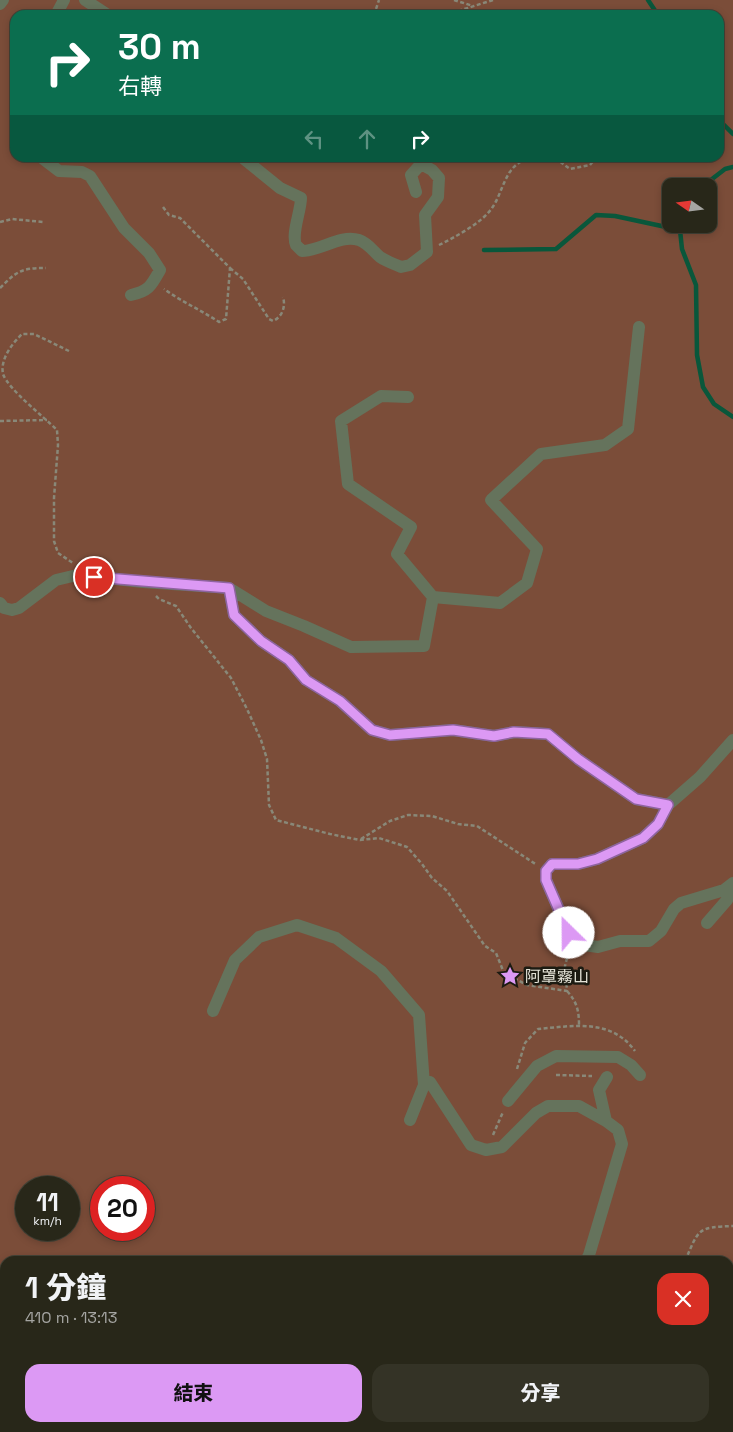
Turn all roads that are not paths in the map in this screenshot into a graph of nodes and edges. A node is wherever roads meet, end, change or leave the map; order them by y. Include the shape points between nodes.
1 (3, 0) edge
2 (85, 0) edge
3 (0, 4) edge
4 (100, 10) edge
5 (47, 162) edge
6 (248, 162) edge
7 (416, 192) dead end
8 (130, 295) dead end
9 (639, 327) dead end
10 (408, 397) dead end
11 (229, 588) junction
12 (433, 597) junction
13 (0, 603) edge
14 (733, 740) edge
15 (668, 805) junction
16 (733, 883) edge
17 (733, 888) edge
18 (707, 923) dead end
19 (213, 1011) dead end
20 (640, 1075) dead end
21 (607, 1077) dead end
22 (424, 1085) junction
23 (508, 1101) dead end
24 (410, 1120) dead end
25 (606, 1120) junction
26 (588, 1256) edge

1 - 3 street
2 - 4 street
5 - 8 street via 59,171 82,172 90,176 124,228 149,253 160,270 151,286
6 - 7 street via 280,188 301,198 295,234 296,244 302,251 357,239 382,258 401,267 410,264 427,252 425,215 438,196 439,178 421,164 411,176
9 - 12 street via 628,429 604,445 541,454 491,500 537,549 527,583 500,603
10 - 12 street via 381,396 341,421 348,484 411,527 397,554
11 - 12 street via 266,611 351,647 424,646
11 - 13 street via 77,575 56,580 19,608 4,608
11 - 15 street via 234,615 261,641 289,660 306,680 340,701 372,730 390,735 453,730 494,736 514,732 548,734 636,799
14 - 15 street via 700,777
15 - 16 street via 658,824 643,838 597,859 578,864 552,864 546,871 546,880 577,944 598,947 620,941 648,941 660,931 681,903 724,890
17 - 18 street
19 - 22 street via 235,960 259,937 298,925 336,938 381,972 419,1015
20 - 23 street via 618,1057 556,1056 537,1066
21 - 25 street via 599,1090
22 - 24 street
22 - 25 street via 430,1082 471,1145 486,1150 502,1147 536,1113 548,1106 578,1106
25 - 26 street via 618,1130 622,1144

